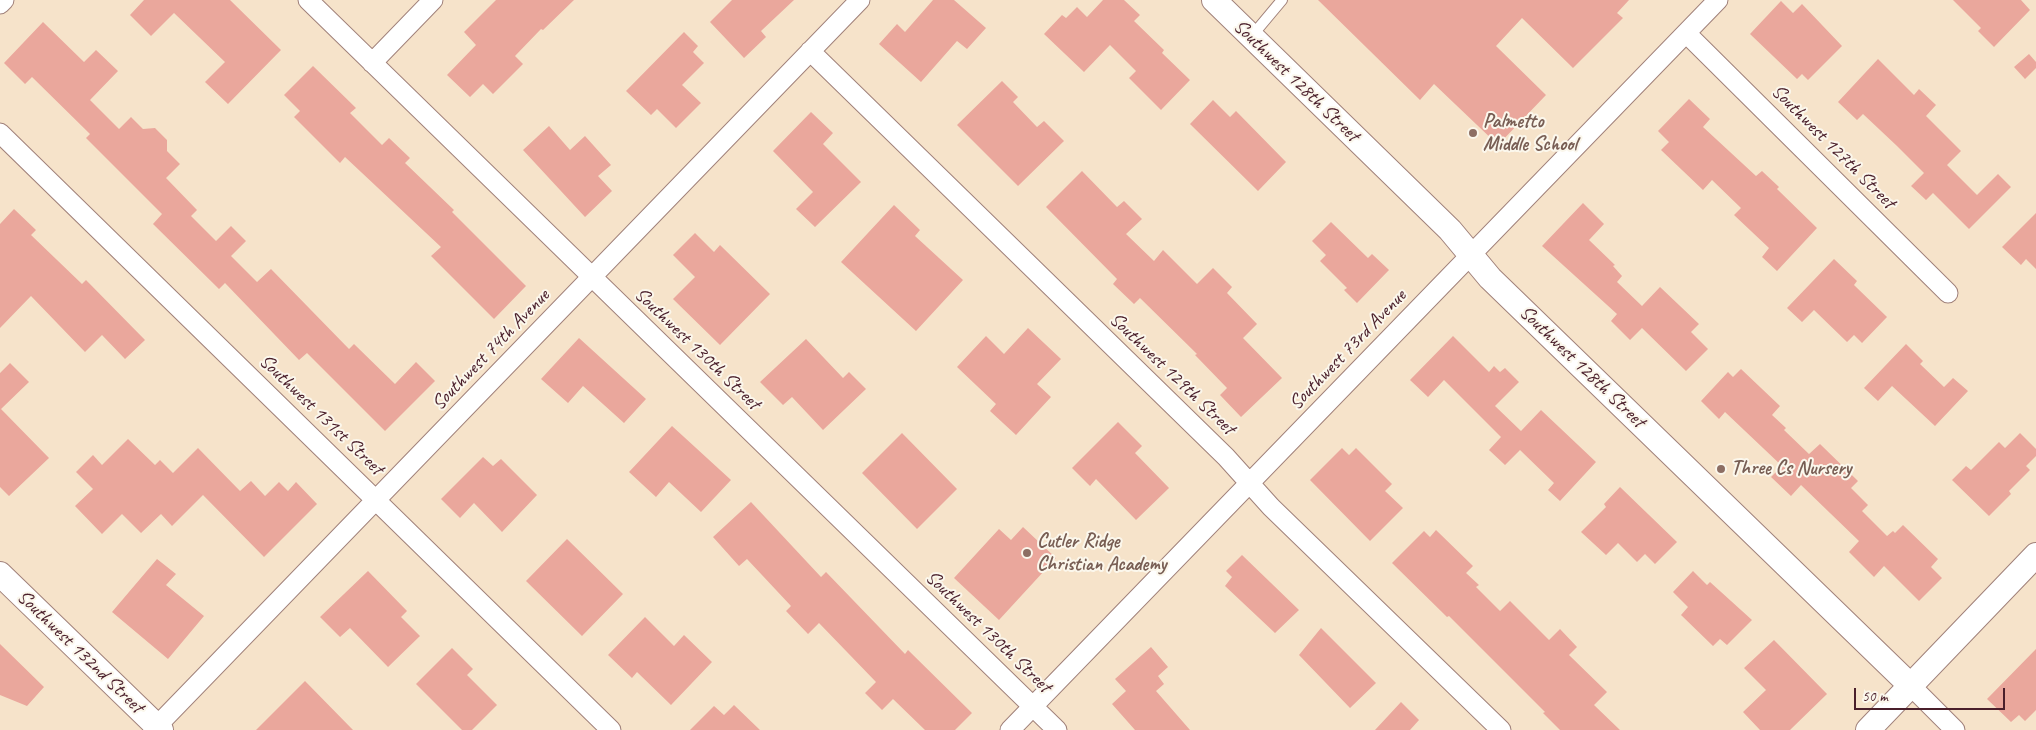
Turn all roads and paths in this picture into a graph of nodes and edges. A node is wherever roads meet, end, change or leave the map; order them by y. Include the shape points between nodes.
1 (4, 0) edge
2 (308, 0) edge
3 (434, 0) edge
4 (860, 0) edge
5 (1214, 0) edge
6 (1282, 0) edge
7 (1718, 0) edge
8 (0, 4) edge
9 (1686, 33) junction
10 (1251, 37) junction
11 (810, 51) junction
12 (372, 63) junction
13 (0, 133) edge
14 (1471, 255) junction
15 (592, 277) junction
16 (1948, 293) dead end
17 (1250, 484) junction
18 (376, 500) junction
19 (2036, 555) edge
20 (0, 574) edge
21 (1911, 686) junction
22 (1033, 707) junction
23 (157, 729) edge
24 (610, 730) edge
25 (1010, 730) edge
26 (1057, 730) edge
27 (1500, 730) edge
28 (1868, 730) edge
29 (1955, 730) edge

1 - 8 street
2 - 12 street, Southwest 130th Street
3 - 12 street
4 - 11 street, Southwest 74th Avenue
5 - 10 street, Southwest 128th Street
6 - 10 lane
7 - 9 street, Southwest 73rd Avenue
9 - 14 street, Southwest 73rd Avenue
9 - 16 street, Southwest 127th Street
10 - 14 street, Southwest 128th Street via 1450,230
11 - 15 street, Southwest 74th Avenue
11 - 17 street, Southwest 129th Street
12 - 15 street, Southwest 130th Street
13 - 18 street, Southwest 131st Street
14 - 17 street, Southwest 73rd Avenue
14 - 21 street, Southwest 128th Street via 1490,278
15 - 18 street, Southwest 74th Avenue
15 - 22 street, Southwest 130th Street
17 - 22 street, Southwest 73rd Avenue
17 - 27 street, Southwest 129th Street
18 - 23 street, Southwest 74th Avenue
18 - 24 street, Southwest 131st Street
19 - 21 street
20 - 23 street, Southwest 132nd Street
21 - 28 street
21 - 29 street, Southwest 128th Street
22 - 25 street, Southwest 73rd Avenue
22 - 26 street, Southwest 130th Street

